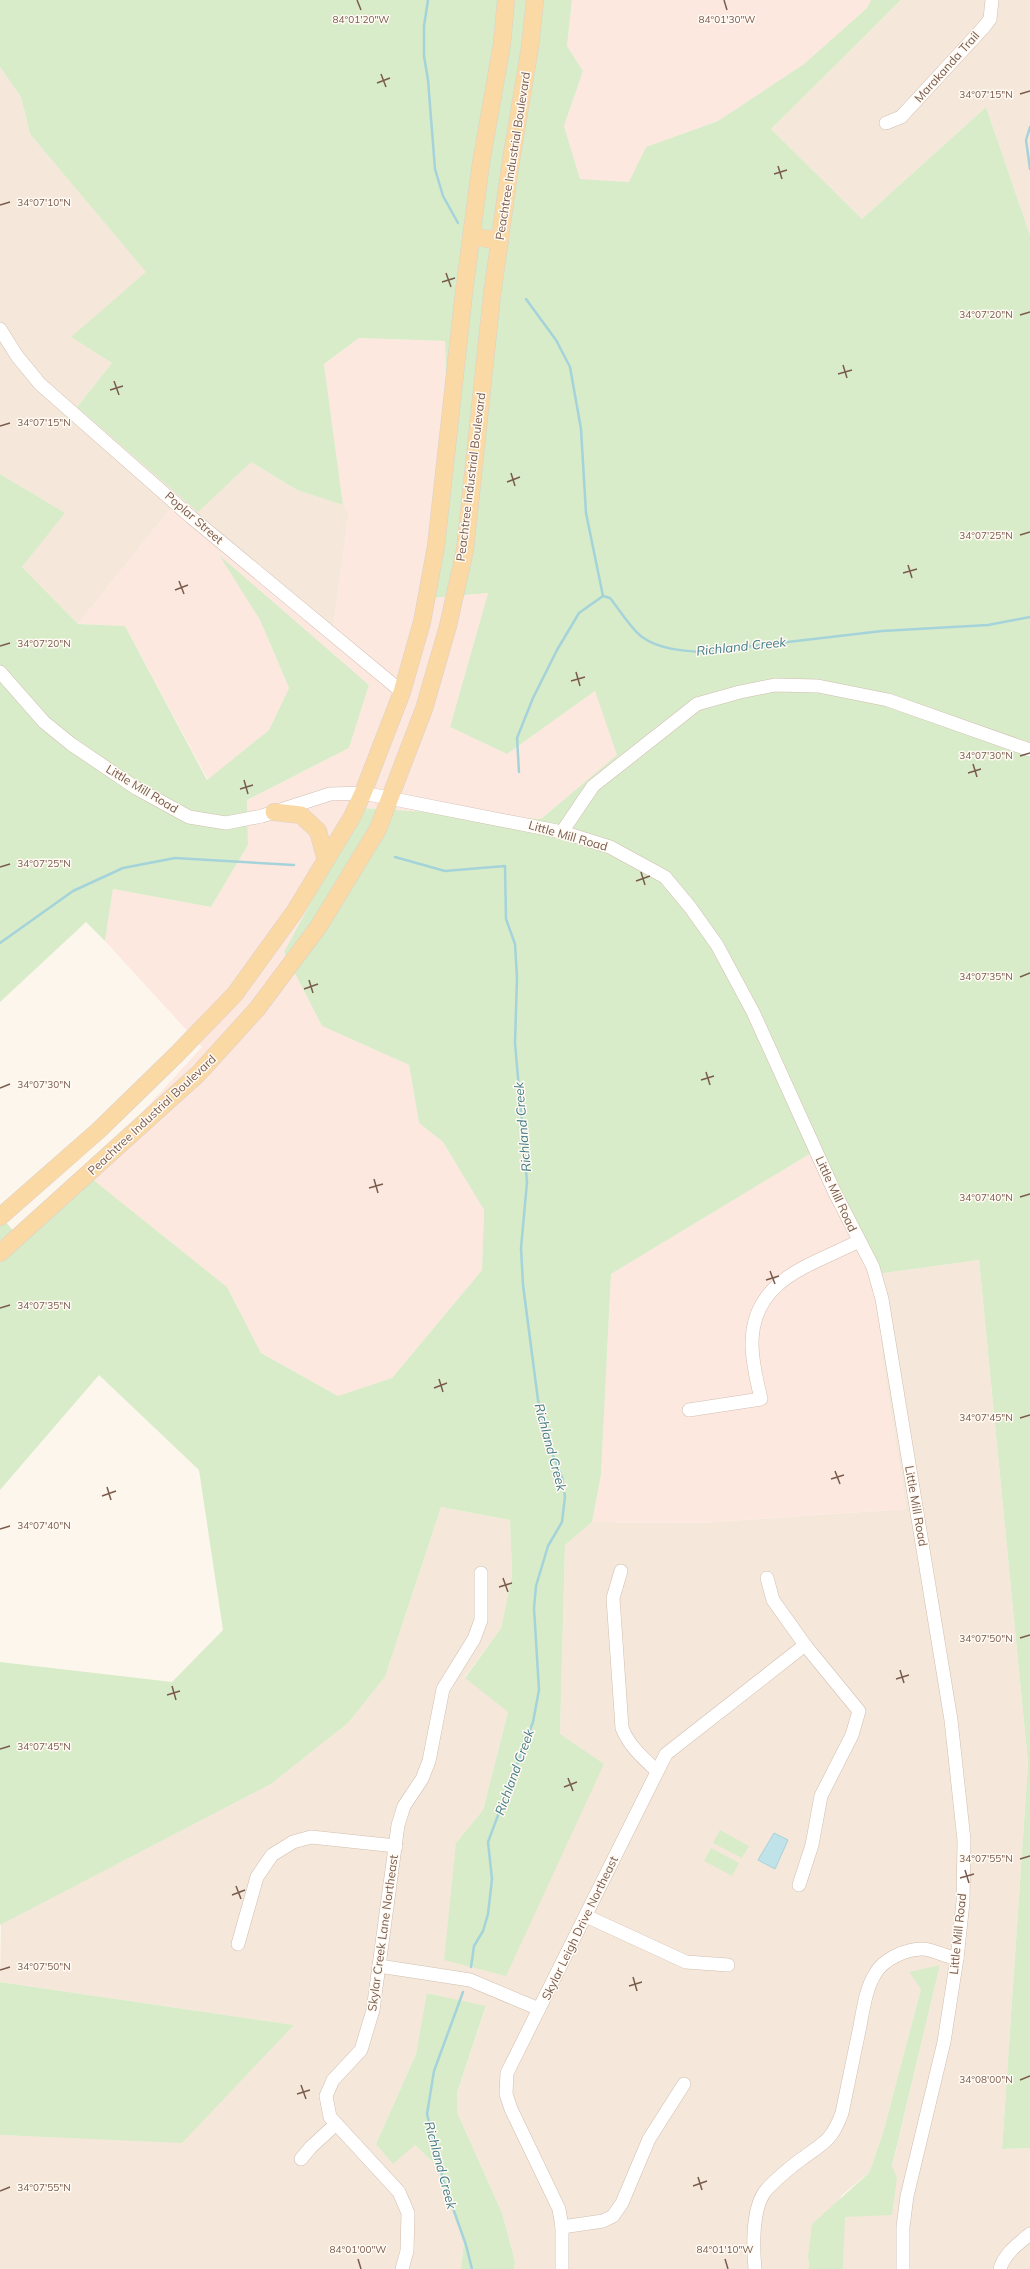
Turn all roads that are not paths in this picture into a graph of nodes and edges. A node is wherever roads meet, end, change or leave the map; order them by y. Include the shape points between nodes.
1 (506, 0) edge
2 (535, 0) edge
3 (992, 0) edge
4 (886, 123) dead end
5 (471, 236) junction
6 (500, 241) junction
7 (0, 329) edge
8 (0, 672) edge
9 (402, 692) junction
10 (1030, 750) edge
11 (363, 793) junction
12 (389, 800) junction
13 (274, 812) junction
14 (562, 832) junction
15 (326, 860) junction
16 (0, 1218) edge
17 (16, 1238) junction
18 (859, 1241) junction
19 (0, 1253) edge
20 (689, 1410) dead end
21 (621, 1571) dead end
22 (481, 1573) dead end
23 (767, 1578) dead end
24 (805, 1645) junction
25 (657, 1771) junction
26 (396, 1846) junction
27 (799, 1885) dead end
28 (586, 1916) junction
29 (238, 1944) dead end
30 (957, 1958) junction
31 (728, 1965) dead end
32 (379, 1966) junction
33 (539, 2009) junction
34 (684, 2084) dead end
35 (336, 2124) junction
36 (301, 2159) dead end
37 (562, 2227) junction
38 (1030, 2234) edge
39 (402, 2269) edge
40 (562, 2269) edge
41 (755, 2269) edge
42 (903, 2269) edge
43 (1000, 2269) edge

1 - 5 main road via 502,44
2 - 6 main road, Peachtree Industrial Boulevard
3 - 4 street, Marakanda Trail via 990,19 984,27 901,117
5 - 6 main road
5 - 9 main road via 436,546 422,622
6 - 12 main road, Peachtree Industrial Boulevard via 464,550 448,626 424,708
7 - 9 street, Poplar Street via 17,356 40,384 191,517
8 - 13 street, Little Mill Road via 44,722 71,744 136,788 183,814 226,823
9 - 11 main road
10 - 14 street via 888,700 818,686 775,685 697,704 594,786
11 - 12 street, Little Mill Road
11 - 13 street, Little Mill Road via 330,794
11 - 15 main road
12 - 14 street, Little Mill Road
12 - 17 main road, Peachtree Industrial Boulevard via 378,829 319,926 257,1009 198,1074
13 - 15 main road via 301,815 318,831
14 - 18 street, Little Mill Road via 610,847 665,877 690,907 717,945 753,1012
15 - 16 main road via 295,911 235,994 99,1130
16 - 17 main road
17 - 19 main road, Peachtree Industrial Boulevard
18 - 20 street via 784,1279 763,1300 756,1314 752,1346 761,1399
18 - 30 street, Little Mill Road via 873,1267 882,1299 951,1720 964,1840
21 - 25 street via 613,1598 622,1728 633,1748
22 - 26 street, Skylar Creek Lane Northeast via 481,1620 474,1639 443,1689 429,1761 422,1779 404,1806
23 - 24 street via 773,1600
24 - 25 street, Skylar Leigh Drive Northeast via 666,1754
24 - 27 street via 859,1711 852,1735 821,1796 812,1845
25 - 28 street, Skylar Leigh Drive Northeast
26 - 29 street via 311,1837 293,1842 272,1855 257,1877
26 - 32 street, Skylar Creek Lane Northeast
28 - 31 street via 686,1962
28 - 33 street, Skylar Leigh Drive Northeast
30 - 41 street via 945,1957 934,1951 922,1949 907,1952 884,1962 874,1974 836,2130 828,2141 801,2159 764,2194 754,2226
30 - 42 street, Little Mill Road via 944,2042 907,2196 903,2227
32 - 33 street via 470,1980
32 - 35 street, Skylar Creek Lane Northeast via 373,2010 361,2050 333,2080 326,2096 330,2117
33 - 37 street, Skylar Leigh Drive Northeast via 507,2073 506,2094 559,2209
34 - 37 street via 648,2139 622,2203 613,2216 604,2221
35 - 36 street
35 - 39 street, Skylar Creek Lane Northeast via 399,2192 408,2213 407,2251
37 - 40 street, Skylar Leigh Drive Northeast
38 - 43 street via 1016,2246

